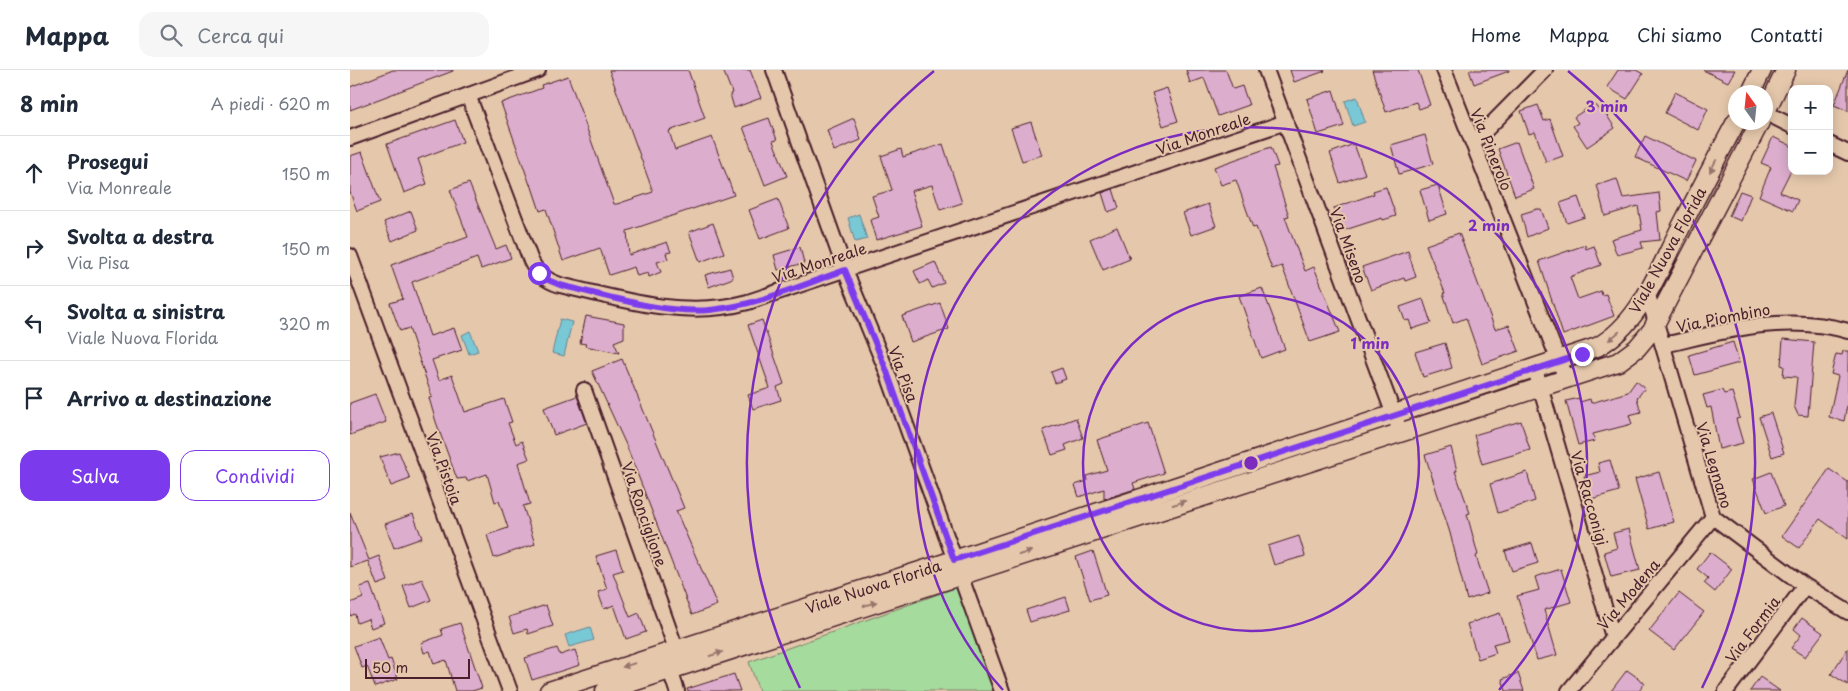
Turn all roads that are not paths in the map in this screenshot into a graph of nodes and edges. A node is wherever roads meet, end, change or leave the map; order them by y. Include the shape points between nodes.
1 (538, 70) edge
2 (774, 70) edge
3 (1266, 70) edge
4 (1444, 70) edge
5 (1545, 70) edge
6 (1762, 70) edge
7 (1786, 70) edge
8 (1754, 85) edge
9 (468, 95) junction
10 (1773, 97) edge
11 (1773, 116) edge
12 (1286, 122) junction
13 (1788, 124) edge
14 (1732, 130) edge
15 (1756, 130) edge
16 (350, 138) edge
17 (1473, 143) junction
18 (1833, 146) edge
19 (1848, 153) edge
20 (350, 256) edge
21 (845, 270) junction
22 (1647, 292) junction
23 (1656, 322) junction
24 (1848, 331) edge
25 (1664, 345) junction
26 (1559, 361) junction
27 (1535, 369) junction
28 (1566, 379) junction
29 (1540, 387) junction
30 (584, 390) dead end
31 (1398, 423) junction
32 (1713, 517) junction
33 (956, 568) junction
34 (1805, 586) junction
35 (1848, 612) edge
36 (776, 626) junction
37 (1613, 637) junction
38 (676, 650) junction
39 (670, 670) junction
40 (510, 691) edge
41 (549, 691) edge
42 (605, 691) edge
43 (677, 691) edge
44 (1002, 691) edge
45 (1569, 691) edge
46 (1726, 691) edge

1 - 9 street
2 - 21 street, Via Pisa
3 - 12 street, Via Miseno
4 - 17 street, Via Pinerolo
5 - 17 street
6 - 8 street
7 - 10 street
9 - 16 street
9 - 21 street, Via Monreale via 533,265 548,280 664,308 703,310 748,302
11 - 13 street
12 - 21 street, Via Monreale
12 - 31 street, Via Miseno
14 -> 22 street, Viale Nuova Florida
15 - 23 street, Viale Nuova Florida
17 - 26 street, Via Pinerolo
18 - 19 street
20 - 40 street, Via Pistoia
21 - 33 street, Via Pisa via 886,369
22 - 23 street, Via Legnano
22 -> 26 street, Viale Nuova Florida via 1626,324 1610,339
23 - 25 street, Via Legnano
23 - 28 street, Viale Nuova Florida via 1637,348 1624,359
24 - 25 street, Via Piombino via 1807,323 1768,323
25 - 32 street, Via Legnano
26 - 27 street, Viale Nuova Florida
26 - 28 street, Via Pinerolo
27 - 29 street, Via Racconigi
27 - 31 street, Viale Nuova Florida
28 - 29 street, Viale Nuova Florida
29 - 31 street, Viale Nuova Florida
29 - 37 street, Via Racconigi
30 - 38 street, Via Ronciglione
31 - 33 street, Viale Nuova Florida
32 - 34 street, Via Legnano
32 - 37 street, Via Modena
33 - 36 street, Viale Nuova Florida
33 - 44 street, Via Pisa
34 - 35 street, Via Legnano
34 - 46 street, Via Formia
36 - 38 street, Viale Nuova Florida
39 -> 36 street, Viale Nuova Florida
37 - 45 street, Via Modena
38 - 39 street
38 -> 41 street, Viale Nuova Florida
39 - 42 street, Viale Nuova Florida
39 - 43 street

